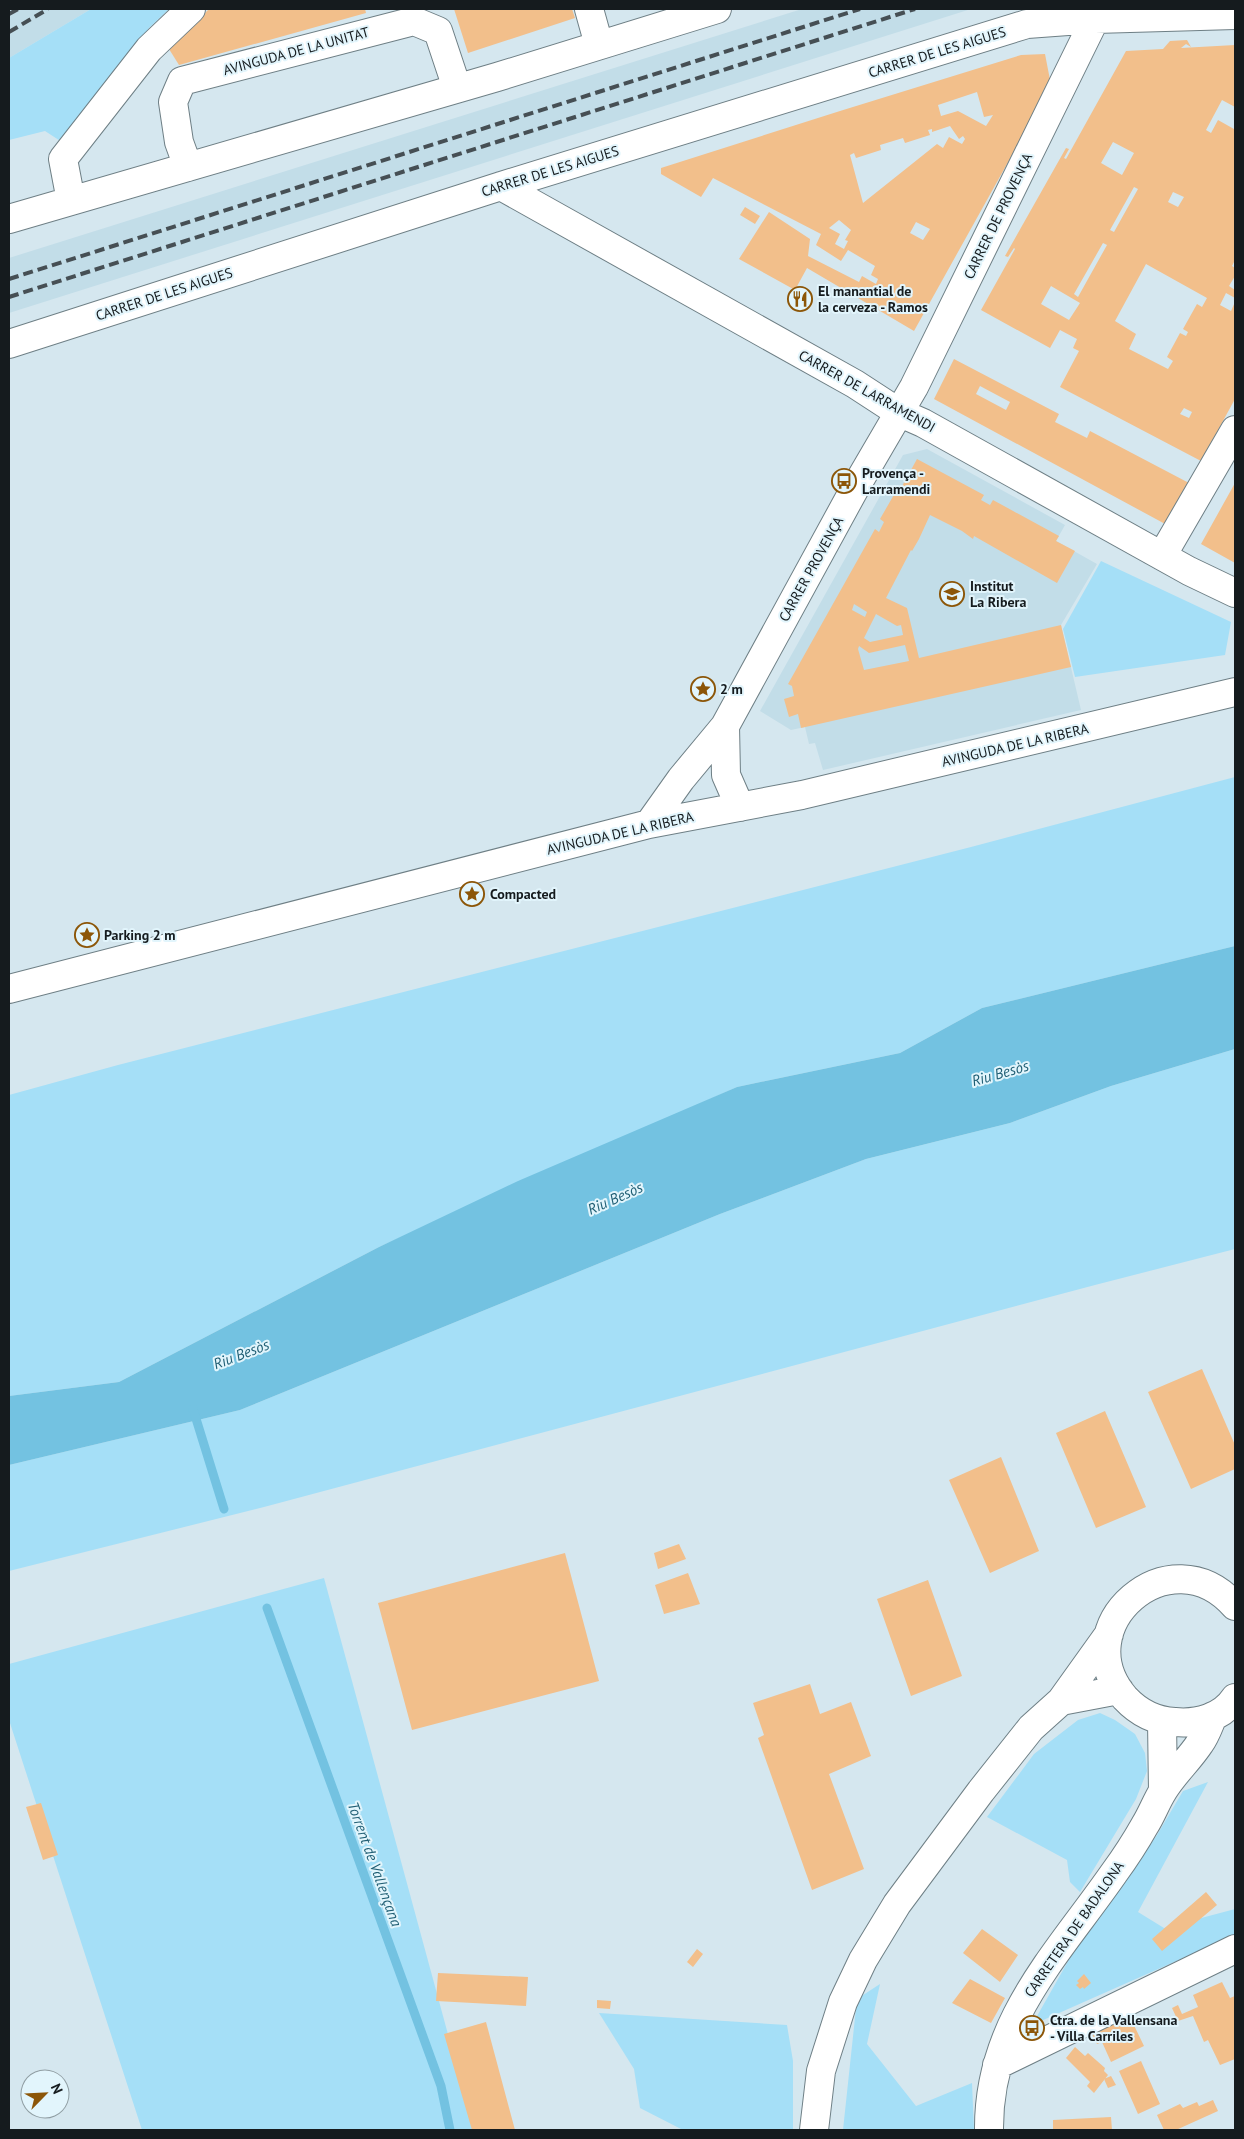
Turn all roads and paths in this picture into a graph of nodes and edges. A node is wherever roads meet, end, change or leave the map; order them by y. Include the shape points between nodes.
1 (191, 9) edge
2 (589, 9) edge
3 (717, 9) edge
4 (1094, 14) edge
5 (1235, 15) edge
6 (599, 45) junction
7 (457, 88) junction
8 (188, 167) junction
9 (500, 186) junction
10 (71, 201) junction
11 (9, 219) edge
12 (9, 344) edge
13 (898, 412) junction
14 (1235, 430) edge
15 (1162, 556) junction
16 (1235, 593) edge
17 (1235, 692) edge
18 (725, 726) junction
19 (740, 807) junction
20 (648, 824) junction
21 (9, 988) edge
22 (1232, 1598) edge
23 (1109, 1634) junction
24 (1119, 1690) junction
25 (1235, 1698) edge
26 (1061, 1701) junction
27 (1214, 1716) junction
28 (1162, 1721) junction
29 (1163, 1791) junction
30 (1235, 1949) edge
31 (997, 2065) junction
32 (814, 2130) edge
33 (989, 2130) edge

1 - 10 street via 149,49 63,159
2 - 6 street
3 - 6 street
4 - 5 street, CARRER DE LES AIGUES
4 - 9 street, CARRER DE LES AIGUES via 1027,24
4 - 13 street, CARRER DE PROVENÇA via 914,387
6 - 7 street
7 - 8 street
7 - 8 street, AVINGUDA DE LA UNITAT via 438,30 414,21 182,81 173,102 179,142
8 - 10 street
9 - 12 street, CARRER DE LES AIGUES
9 - 13 street, CARRER DE LARRAMENDI via 854,384
10 - 11 street
13 - 15 street, CARRER DE LARRAMENDI
13 - 18 street, CARRER PROVENÇA
14 - 15 street
15 - 16 street, CARRER DE LARRAMENDI
17 - 19 street, AVINGUDA DE LA RIBERA
18 - 19 street via 726,775
18 - 20 street, CARRER PROVENÇA
19 - 20 street, AVINGUDA DE LA RIBERA
20 - 21 street, AVINGUDA DE LA RIBERA
22 - 23 street via 1197,1581 1165,1580 1149,1585 1129,1600
23 - 24 street via 1107,1654 1110,1673
23 - 26 street
24 - 26 street
24 - 28 street via 1132,1706
25 - 27 street
26 - 32 street via 1031,1728 981,1791 897,1904 863,1960 843,2002 820,2071
27 - 28 street via 1192,1723
27 - 29 street, CARRETERA DE BADALONA via 1201,1742
28 - 29 street, CARRETERA DE BADALONA
29 - 31 street, CARRETERA DE BADALONA via 1115,1872 1028,1994 1015,2016
30 - 31 street
31 - 33 street, CARRETERA DE BADALONA

